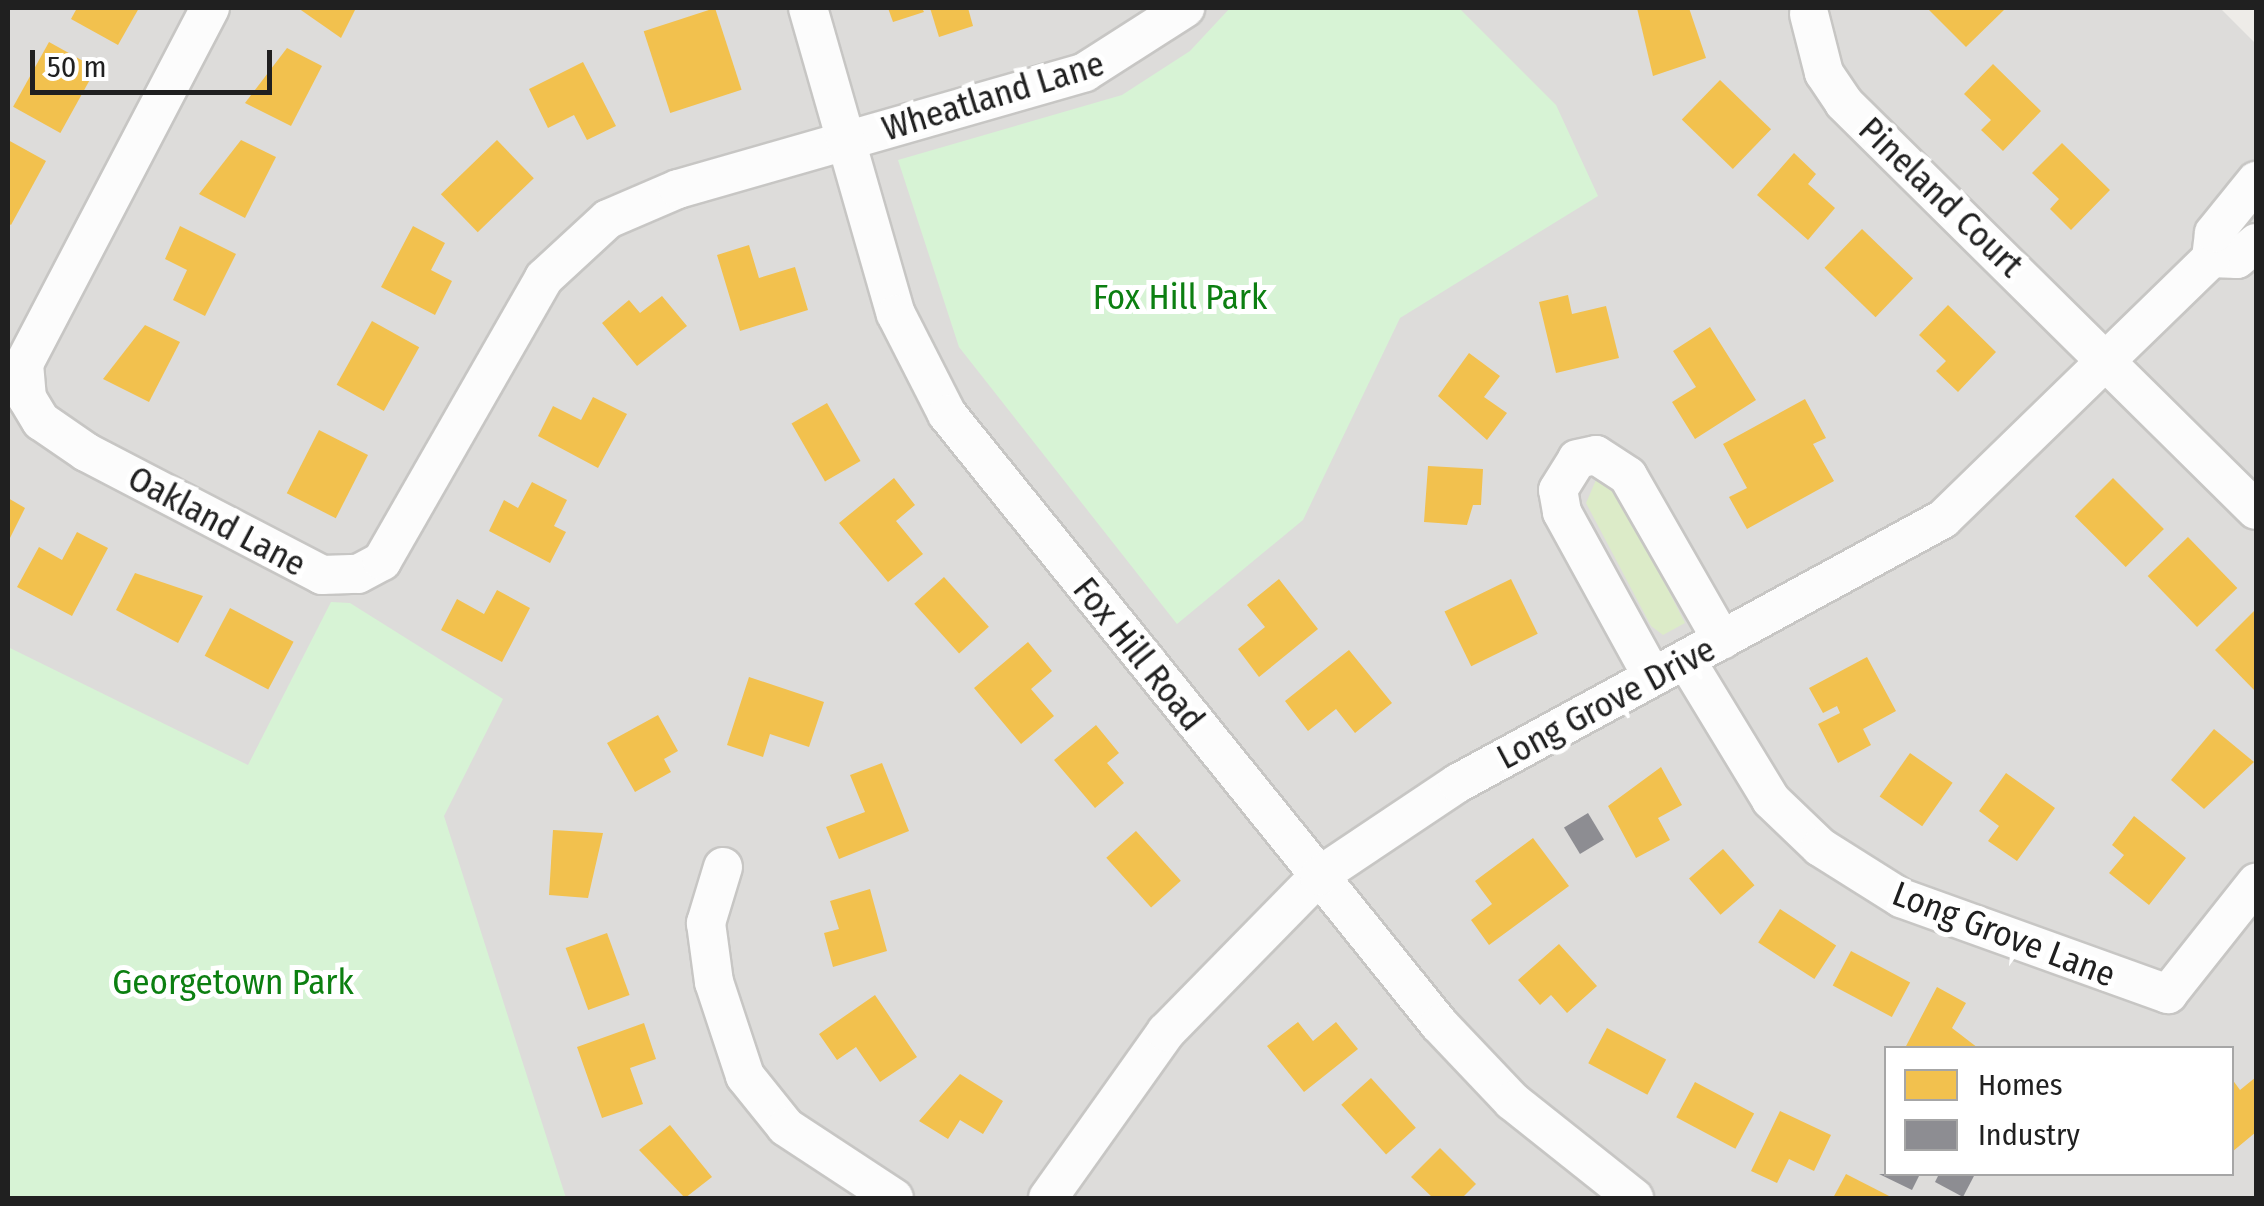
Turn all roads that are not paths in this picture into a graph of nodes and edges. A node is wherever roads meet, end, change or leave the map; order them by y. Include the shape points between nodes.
1 (210, 8) edge
2 (808, 8) edge
3 (1185, 8) edge
4 (1810, 14) dead end
5 (845, 141) junction
6 (2256, 181) edge
7 (2256, 243) edge
8 (2211, 258) junction
9 (2108, 360) junction
10 (2256, 510) edge
11 (1722, 640) junction
12 (1686, 660) junction
13 (1652, 676) junction
14 (724, 867) dead end
15 (1319, 876) junction
16 (2256, 882) edge
17 (894, 1198) edge
18 (1048, 1198) edge
19 (1634, 1198) edge

1 - 5 street, Oakland Lane via 24,364 27,398 40,421 86,452 322,576 358,574 389,552 520,315 572,248 646,200
2 - 5 street, Fox Hill Road
3 - 5 street, Wheatland Lane via 1085,72
4 - 9 street, Pineland Court via 1813,45 1844,103
5 - 15 street, Fox Hill Road via 896,314 947,414
6 - 8 street, Long Grove Drive via 2214,233
7 - 8 street, Long Grove Drive via 2237,259
8 - 9 street, Long Grove Drive
9 - 10 street
9 - 11 street, Long Grove Drive via 1943,519
11 - 12 street, Long Grove Drive
11 - 13 street via 1628,476 1596,455 1577,460 1558,490 1562,512
12 - 13 street, Long Grove Drive
12 - 16 street, Long Grove Lane via 1771,800 1820,846 1901,898 2168,994
13 - 15 street, Long Grove Drive via 1458,783
14 - 17 street via 706,923 714,982 745,1076 786,1127
15 - 18 street, Long Grove Drive via 1166,1032
15 - 19 street, Fox Hill Road via 1512,1101

